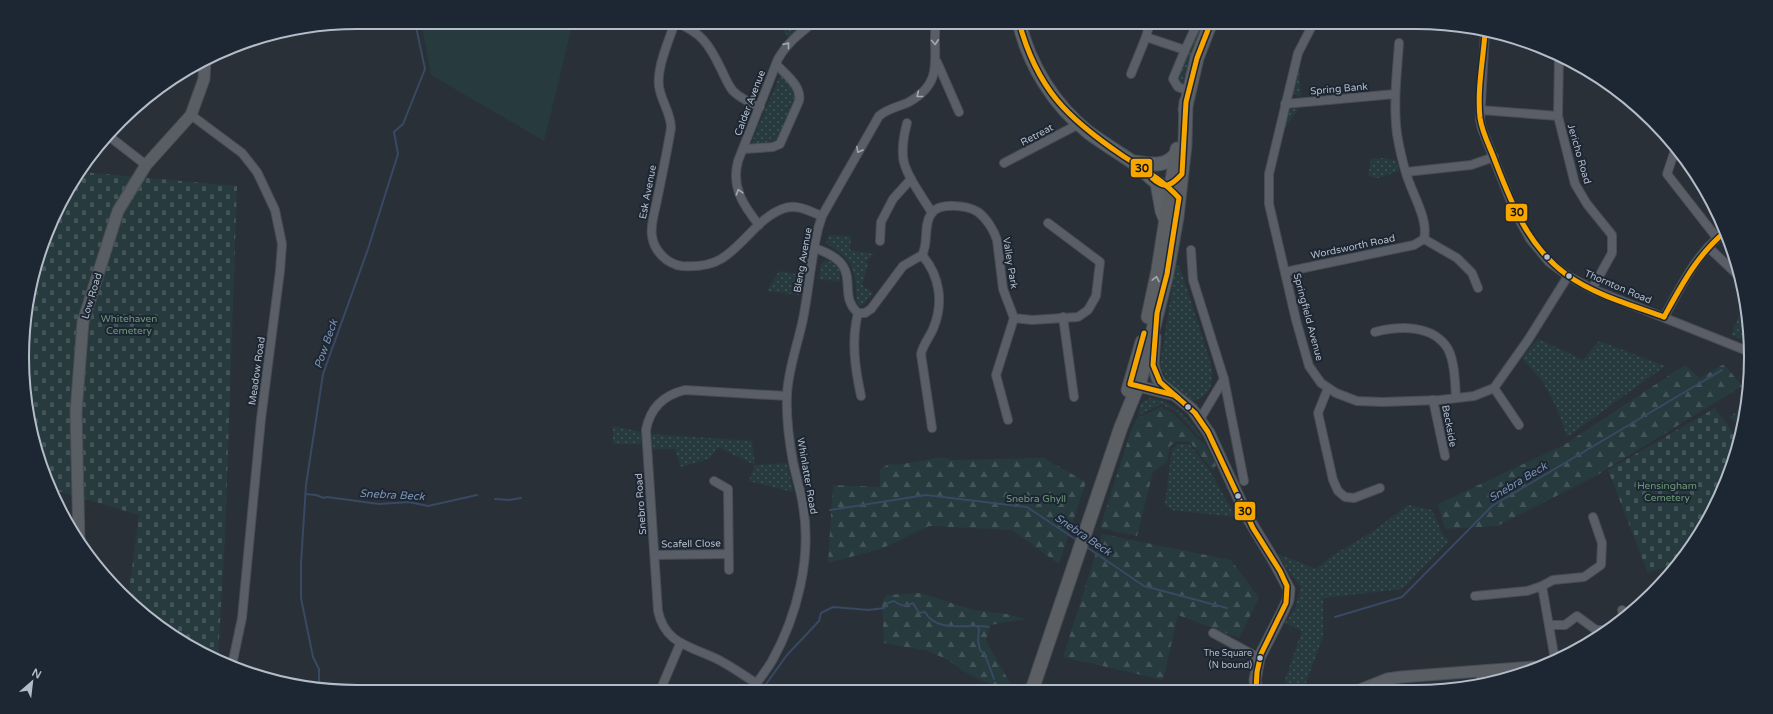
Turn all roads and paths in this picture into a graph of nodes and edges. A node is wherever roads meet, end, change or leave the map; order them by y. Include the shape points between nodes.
1 (673, 29) edge
2 (692, 29) edge
3 (805, 29) edge
4 (935, 29) edge
5 (1021, 29) edge
6 (1148, 29) edge
7 (1195, 29) edge
8 (1208, 29) edge
9 (1310, 29) edge
10 (1485, 36) edge
11 (1146, 37) junction
12 (1399, 43) dead end
13 (1185, 50) junction
14 (936, 62) junction
15 (1559, 62) edge
16 (776, 64) junction
17 (205, 67) edge
18 (1131, 74) dead end
19 (1395, 94) junction
20 (1188, 97) junction
21 (1285, 104) junction
22 (760, 107) junction
23 (1480, 110) junction
24 (959, 112) dead end
25 (190, 115) junction
26 (1558, 116) junction
27 (907, 123) dead end
28 (1079, 124) junction
29 (112, 139) edge
30 (744, 149) junction
31 (1176, 154) junction
32 (1673, 154) edge
33 (1494, 157) junction
34 (1132, 162) junction
35 (1004, 163) dead end
36 (146, 165) junction
37 (1406, 172) junction
38 (1182, 174) junction
39 (911, 179) junction
40 (1167, 185) junction
41 (1180, 198) junction
42 (932, 213) junction
43 (822, 216) junction
44 (1048, 223) dead end
45 (759, 225) junction
46 (1721, 235) edge
47 (1717, 238) junction
48 (1424, 239) junction
49 (880, 241) dead end
50 (814, 248) junction
51 (1708, 248) junction
52 (1191, 250) dead end
53 (922, 255) junction
54 (1732, 270) edge
55 (1285, 272) junction
56 (1568, 276) junction
57 (1478, 288) dead end
58 (1592, 289) junction
59 (858, 313) junction
60 (1157, 313) junction
61 (1664, 317) junction
62 (1014, 318) junction
63 (1063, 318) junction
64 (1375, 332) dead end
65 (1744, 349) edge
66 (1224, 379) junction
67 (1136, 383) junction
68 (1161, 384) junction
69 (1328, 388) junction
70 (1494, 388) junction
71 (1174, 395) junction
72 (787, 396) junction
73 (861, 396) dead end
74 (1074, 397) dead end
75 (1456, 398) junction
76 (1433, 400) junction
77 (940, 415) dead end
78 (931, 417) junction
79 (1200, 419) junction
80 (1008, 420) dead end
81 (1519, 425) dead end
82 (932, 428) dead end
83 (1445, 456) dead end
84 (714, 481) dead end
85 (1244, 481) dead end
86 (1380, 488) dead end
87 (1593, 517) dead end
88 (80, 532) edge
89 (728, 554) junction
90 (655, 555) junction
91 (729, 570) dead end
92 (1542, 586) junction
93 (1475, 596) dead end
94 (1549, 625) junction
95 (1598, 630) edge
96 (1213, 633) dead end
97 (680, 644) junction
98 (1554, 654) edge
99 (1259, 658) junction
100 (233, 661) edge
101 (1521, 668) edge
102 (1481, 671) junction
103 (1481, 679) edge
104 (756, 683) joint
105 (1389, 684) edge
106 (663, 685) edge
107 (1034, 685) edge
108 (1256, 685) edge
109 (1370, 685) edge

1 - 45 street, Esk Avenue via 659,71 660,91 671,118 671,128 652,226 653,244 666,260 677,265 698,266 720,259
2 - 22 street via 708,44 734,92
16 -> 3 street, Calder Avenue via 784,48
4 -> 14 street
5 - 28 main road via 1029,53 1042,79 1059,103
6 - 11 street
7 - 13 street
8 - 20 highway via 1197,58
9 - 21 street, Springfield Avenue via 1298,53
10 - 23 street, Thornton Road
11 - 13 street
11 - 18 street
12 - 19 street
13 - 20 street via 1173,79
14 - 24 street
14 -> 43 street, Bleng Avenue via 935,72 923,93 884,111 879,116
15 - 26 street, Jericho Road
16 - 22 street, Calder Avenue
16 - 30 street, Calder Avenue via 797,87 799,101 780,144 773,147
17 - 25 main road, Low Road via 204,79
19 - 21 street, Spring Bank
19 - 37 street via 1397,134
20 - 31 highway
20 - 38 highway
21 - 55 street, Springfield Avenue via 1269,174 1269,204
22 - 30 street, Calder Avenue
23 - 26 street
23 - 33 street, Thornton Road via 1482,129
25 - 36 main road, Low Road
25 - 100 street, Meadow Road via 242,154 257,172 275,210 282,244 261,419 242,618
26 - 58 street, Jericho Road via 1575,184 1587,204 1612,235 1612,253
27 - 39 street via 903,136 903,158
28 - 34 main road
28 - 35 street, Retreat
29 - 36 street
45 -> 30 street, Calder Avenue via 744,205 737,188 736,170
31 - 34 main road via 1160,164
31 - 40 highway
32 - 47 street via 1667,174
33 - 37 street via 1471,165
33 - 56 street, Thornton Road via 1515,212 1530,240 1549,262
34 - 40 main road
36 - 88 main road, Low Road via 118,211 83,322 76,412
37 - 48 street via 1426,232
38 - 40 main road
38 - 41 highway
39 - 42 street
39 - 49 street via 893,199 881,222
40 - 41 main road
67 -> 40 highway via 1166,221
41 - 60 highway via 1167,274
42 - 53 street via 927,223 926,246
42 - 62 street, Valley Park via 942,207 973,210 979,213 995,232 1003,289
43 - 45 street, Esk Avenue via 791,206 774,213
43 - 50 street, Bleng Avenue
44 - 63 street via 1100,262 1096,296 1088,310 1078,316
46 - 47 street
47 - 51 street
48 - 55 street, Wordsworth Road via 1414,245
48 - 57 street via 1457,258 1472,273
50 - 59 street via 832,255 844,266 850,301
50 - 72 street, Bleng Avenue via 803,318 788,379
51 - 54 street
51 - 61 street via 1696,260
52 - 66 street via 1193,280
53 - 59 street via 903,266 871,309 865,313
53 - 78 street via 933,270 939,289 936,322 921,354
55 - 69 street, Springfield Avenue via 1309,366 1321,383
56 - 58 street, Thornton Road
56 - 70 street
58 - 61 street, Thornton Road
59 - 73 street via 854,330 856,370
60 - 67 highway
60 - 68 main road via 1153,365
61 - 65 street, Thornton Road
62 - 63 street
62 - 80 street via 996,375
63 - 74 street
64 - 75 street via 1392,328 1415,328 1436,336 1448,350 1454,370
66 - 79 street
66 - 85 street
67 - 68 main road
67 - 71 main road
67 - 107 highway
68 - 71 main road
69 - 76 street, Springfield Avenue via 1357,401
69 - 86 street via 1318,413 1332,480 1338,491 1354,498
70 - 75 street, Springfield Avenue via 1474,396
70 - 81 street
71 - 79 main road
72 - 90 street, Snebro Road via 685,390 668,396 658,404 646,430
72 - 104 street, Whinlatter Road via 793,462 803,506 804,557 793,613 771,661
75 - 76 street, Springfield Avenue
76 - 83 street, Beckside
77 - 78 street
78 - 82 street
79 - 99 main road via 1219,452 1248,518 1289,589 1288,600
84 - 89 street, Scafell Close via 728,489
87 - 92 street via 1602,543 1601,565 1584,577 1553,580
89 - 90 street, Scafell Close
89 - 91 street, Scafell Close
90 - 97 street, Snebro Road via 660,620 667,632
92 - 93 street via 1527,591
92 - 94 street
94 - 95 street via 1565,625 1577,616
94 - 98 street
96 - 99 street
97 - 104 street, Snebro Road via 717,659
97 - 106 street
99 - 108 main road
101 - 102 main road
102 - 103 street
102 - 105 main road
105 - 109 main road

